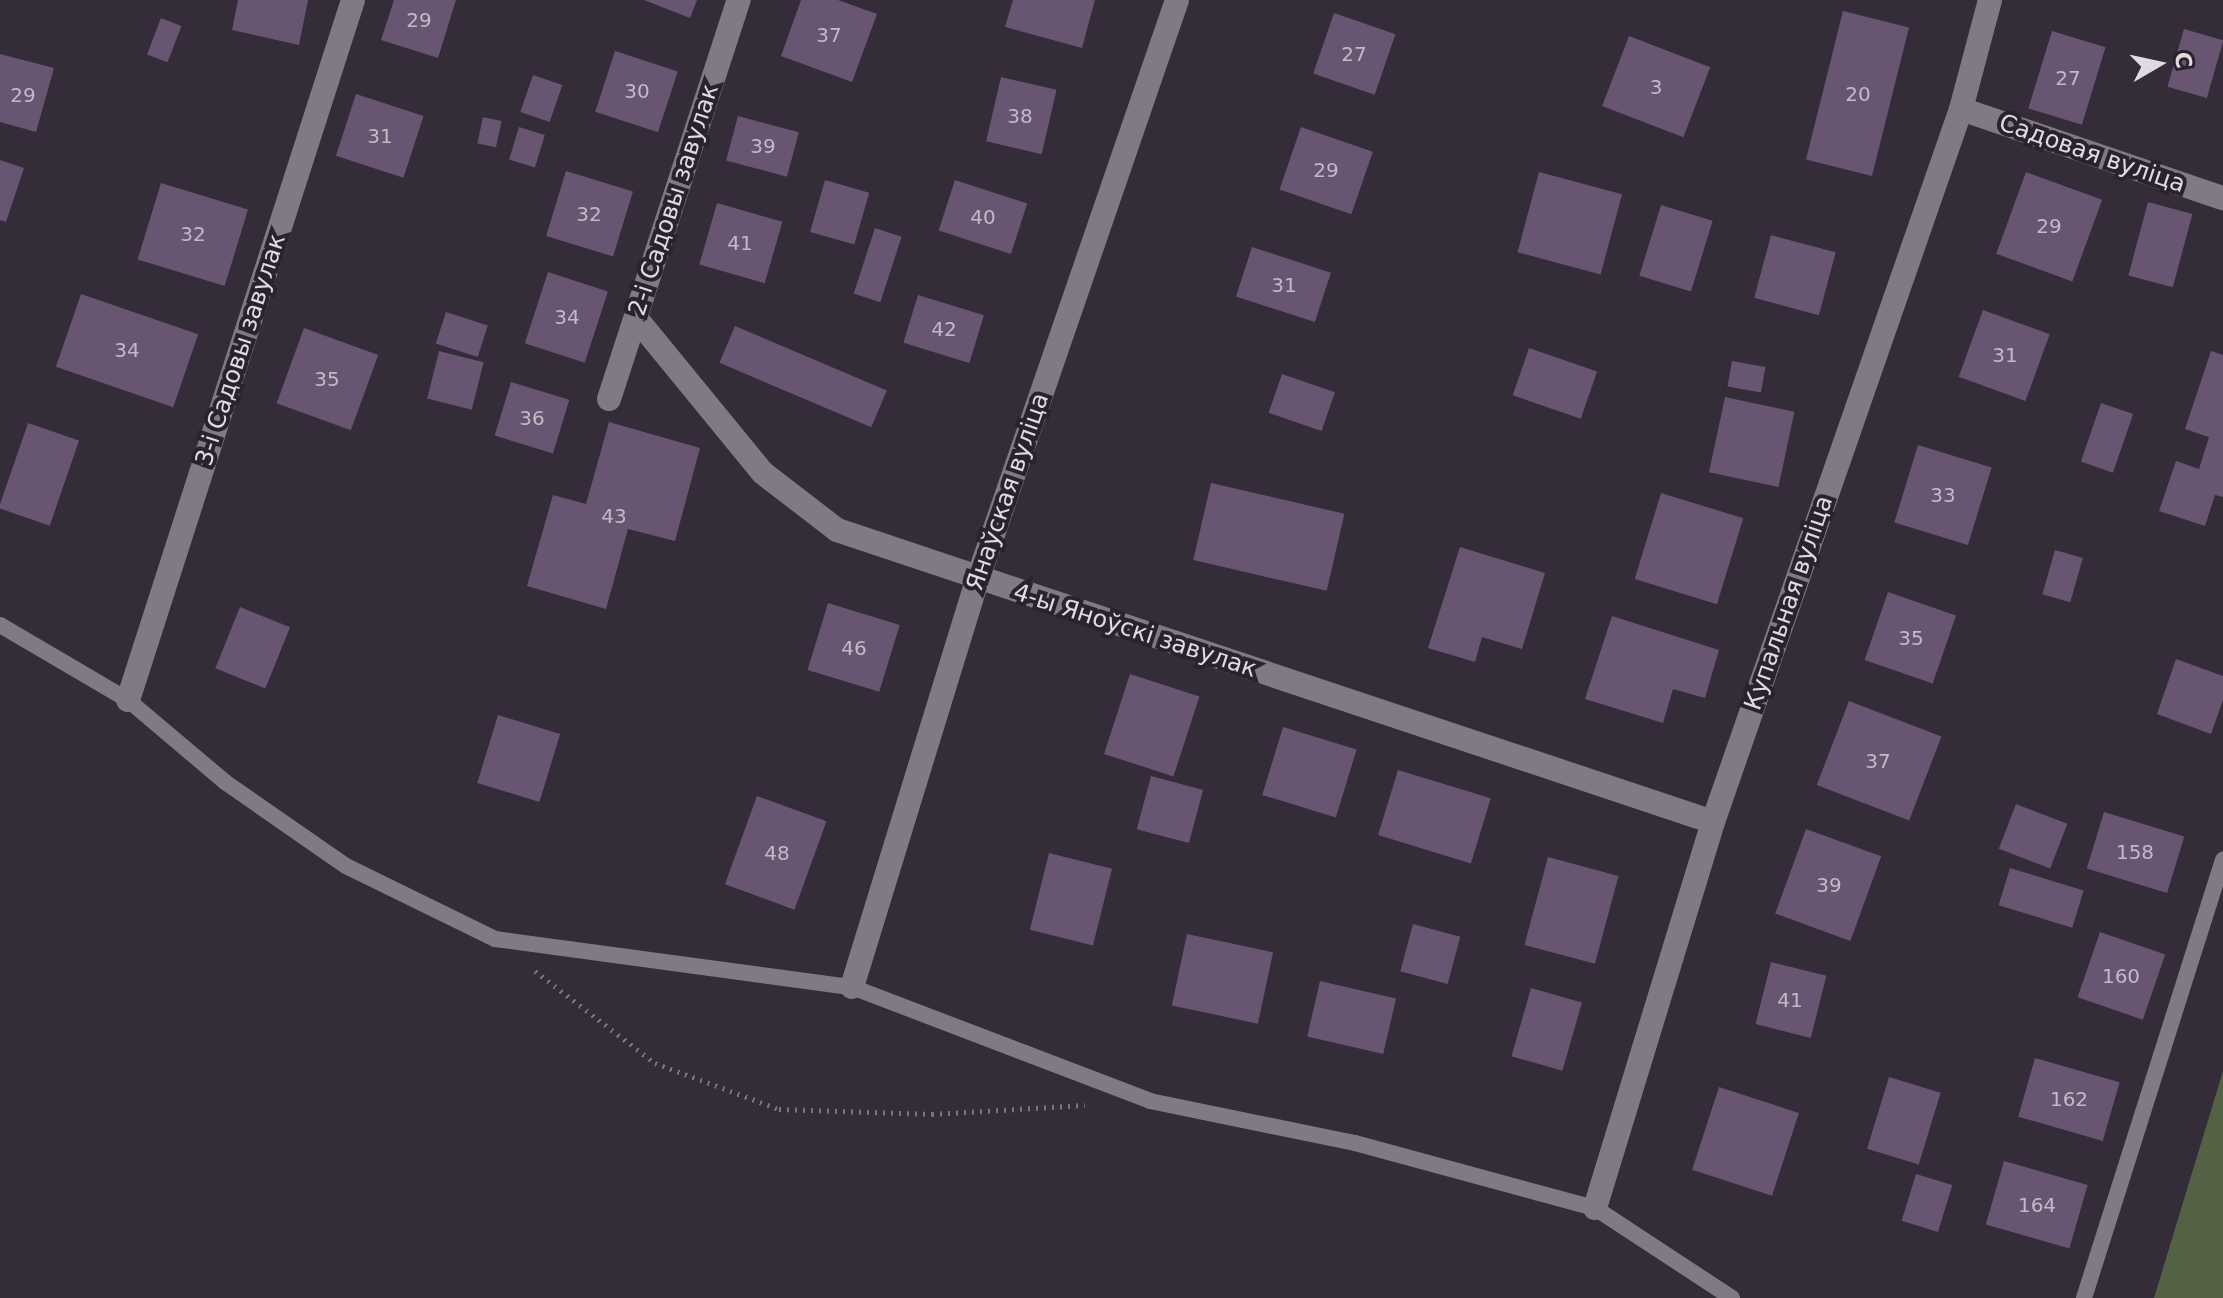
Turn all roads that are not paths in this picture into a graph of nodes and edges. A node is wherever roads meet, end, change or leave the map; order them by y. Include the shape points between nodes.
1 (353, 0) edge
2 (739, 0) edge
3 (1177, 0) edge
4 (1990, 0) edge
5 (1961, 109) junction
6 (2223, 198) edge
7 (636, 318) junction
8 (609, 399) dead end
9 (978, 578) junction
10 (0, 625) edge
11 (128, 700) junction
12 (1713, 822) junction
13 (2223, 859) edge
14 (852, 987) junction
15 (1595, 1208) junction
16 (1732, 1298) edge
17 (2084, 1298) edge

1 - 11 street, 3-і Садовы завулак
2 - 7 street, 2-і Садовы завулак
3 - 9 street, Янаўская вуліца
4 - 5 street, Купальная вуліца
5 - 6 street, Садовая вуліца
5 - 12 street, Купальная вуліца
7 - 8 street, 2-і Садовы завулак
7 - 9 street, 4-ы Яноўскі завулак via 763,473 837,530
9 - 12 street, 4-ы Яноўскі завулак
9 - 14 street, Янаўская вуліца
10 - 11 lane
11 - 14 lane via 225,782 346,866 495,939
12 - 15 street, Купальная вуліца
13 - 17 lane
14 - 15 lane via 1150,1101 1355,1143
15 - 16 lane

